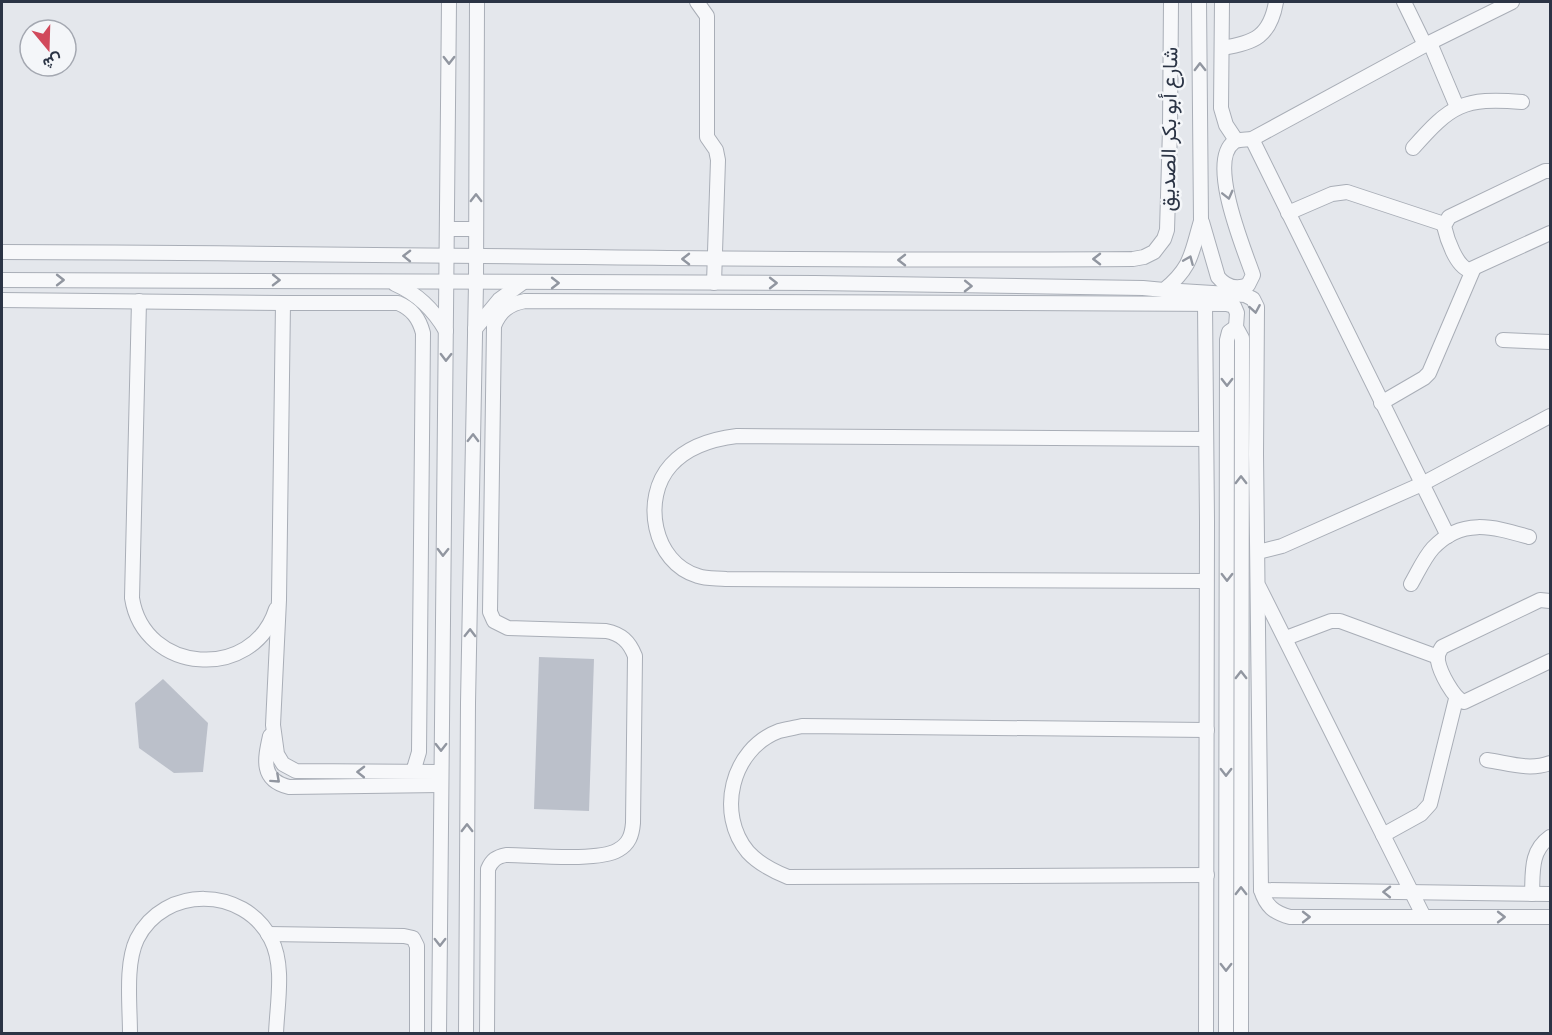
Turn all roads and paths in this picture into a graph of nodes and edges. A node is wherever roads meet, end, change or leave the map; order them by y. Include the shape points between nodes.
1 (449, 2) edge
2 (477, 2) edge
3 (697, 2) edge
4 (1171, 2) edge
5 (1199, 2) edge
6 (1222, 2) edge
7 (1276, 2) edge
8 (1404, 2) edge
9 (1512, 2) edge
10 (1427, 44) junction
11 (1222, 48) junction
12 (462, 100) junction
13 (1522, 102) dead end
14 (1457, 108) junction
15 (1252, 139) junction
16 (1236, 140) junction
17 (1413, 148) dead end
18 (1551, 171) edge
19 (1288, 213) junction
20 (1201, 221) junction
21 (1444, 224) junction
22 (448, 229) junction
23 (476, 229) junction
24 (1551, 233) edge
25 (2, 252) edge
26 (255, 253) junction
27 (447, 256) junction
28 (476, 257) junction
29 (714, 259) junction
30 (1015, 260) junction
31 (1473, 270) junction
32 (2, 280) edge
33 (254, 280) junction
34 (390, 282) junction
35 (447, 282) junction
36 (476, 283) junction
37 (522, 283) junction
38 (714, 283) junction
39 (1016, 287) junction
40 (1164, 290) junction
41 (2, 300) edge
42 (139, 301) junction
43 (283, 303) junction
44 (1205, 304) junction
45 (1236, 327) junction
46 (475, 329) junction
47 (446, 331) junction
48 (1503, 340) dead end
49 (1551, 342) edge
50 (1381, 403) junction
51 (1551, 416) edge
52 (1206, 439) junction
53 (1422, 484) junction
54 (1207, 521) junction
55 (1227, 521) junction
56 (1448, 536) junction
57 (1529, 537) dead end
58 (1258, 552) junction
59 (1206, 581) junction
60 (1411, 584) dead end
61 (1258, 585) junction
62 (279, 600) junction
63 (1551, 601) edge
64 (1286, 638) junction
65 (1438, 657) junction
66 (1551, 661) edge
67 (1456, 699) junction
68 (441, 701) junction
69 (468, 703) junction
70 (1226, 717) junction
71 (1241, 717) junction
72 (273, 725) junction
73 (1207, 730) junction
74 (1487, 760) dead end
75 (1551, 764) edge
76 (413, 772) junction
77 (441, 779) junction
78 (1383, 835) junction
79 (1551, 837) edge
80 (467, 862) junction
81 (492, 862) junction
82 (1207, 875) junction
83 (1261, 890) junction
84 (1412, 892) junction
85 (1532, 894) junction
86 (1551, 894) edge
87 (1424, 917) junction
88 (1551, 917) edge
89 (1206, 925) junction
90 (1226, 926) junction
91 (268, 934) junction
92 (130, 1034) edge
93 (276, 1034) edge
94 (417, 1034) edge
95 (439, 1034) edge
96 (466, 1034) edge
97 (487, 1034) edge
98 (1206, 1034) edge
99 (1226, 1034) edge
100 (1241, 1034) edge

1 -> 12 street
2 - 12 street
3 - 29 street via 707,16 707,137 718,160
4 -> 30 street, شارع أبو بكر الصديق via 1164,239 1154,252 1133,259
20 -> 5 street
6 - 11 street
7 - 11 street via 1263,34 1252,42
8 - 10 street
9 - 10 street
10 - 14 street
10 - 15 street
11 - 16 street via 1221,108
12 - 22 street
23 -> 12 street
13 - 14 street via 1478,101
14 - 17 street via 1440,118
15 - 16 street
15 - 19 street
16 -> 20 street via 1225,156 1223,168 1253,275 1248,285 1232,287 1218,277
18 - 21 street via 1449,217
19 - 21 street via 1332,194 1347,192
19 - 50 street
40 -> 20 street via 1185,269
21 - 31 street via 1460,263 1464,269
22 - 23 street
22 - 27 street
23 - 28 street
24 - 31 street
25 - 26 street
27 -> 26 street
26 - 33 street
27 - 28 street
27 - 35 street
29 -> 28 street
28 - 36 street
30 -> 29 street
29 - 38 street
30 - 39 street
31 - 50 street via 1429,373
32 -> 33 street
33 -> 34 street
34 - 35 street
34 - 47 street via 423,301
35 - 36 street
35 - 47 street
36 - 37 street
36 - 46 street
37 -> 38 street
37 - 46 street via 499,300
38 -> 39 street
39 - 40 street
40 -> 58 street via 1245,295 1256,303
41 - 42 street
42 - 43 street
42 - 62 street via 132,598 135,612 149,636 161,647 176,655 208,660 225,658 254,642 266,630
43 - 62 street
43 - 76 street via 398,303 412,312 421,325 419,752
44 - 45 street via 1234,306
44 - 52 street
44 - 81 street via 525,301 505,309 494,326 490,612 494,621 508,628 606,631 625,639 635,656 635,756 632,833 621,849 604,855 506,855
45 -> 55 street via 1227,340
71 -> 45 street via 1242,338
69 -> 46 street
47 -> 68 street
48 - 49 street
50 - 53 street
51 - 53 street
52 - 54 street
52 - 59 street via 737,436 704,442 684,453 670,466 654,500 658,537 681,567 698,576
53 - 56 street
53 - 58 street via 1282,546
54 - 55 street
54 - 59 street
55 -> 70 street
56 - 57 street via 1468,528 1489,526
56 - 60 street via 1433,548
58 - 61 street
59 - 73 street
61 - 64 street
61 - 83 street
62 - 72 street
63 - 65 street via 1540,600 1442,647
64 - 65 street via 1340,621
64 - 78 street
65 - 67 street
66 - 67 street via 1468,701
67 - 78 street via 1430,804 1421,814
68 - 69 street
68 -> 77 street
80 -> 69 street
70 - 71 street
70 -> 90 street
100 -> 71 street
76 -> 72 street via 296,771 280,759
72 -> 77 street via 266,767 283,785
73 - 82 street
73 - 82 street via 802,726 778,731 757,744 742,762 732,784 730,808 736,832 748,852 767,868 788,877
74 - 75 street via 1525,767
76 - 77 street
77 -> 95 street
78 - 84 street
79 - 85 street via 1536,853
80 - 81 street
80 - 96 street
81 - 97 street via 488,869
82 - 89 street
84 -> 83 street
83 -> 87 street via 1271,909 1290,917
84 - 85 street
84 - 87 street
85 - 86 street
87 -> 88 street
89 - 90 street
89 - 98 street
90 -> 99 street
91 - 92 street via 241,907 213,898 183,900 156,915 137,939 131,958
91 - 93 street via 278,967
91 - 94 street via 413,938 417,946

